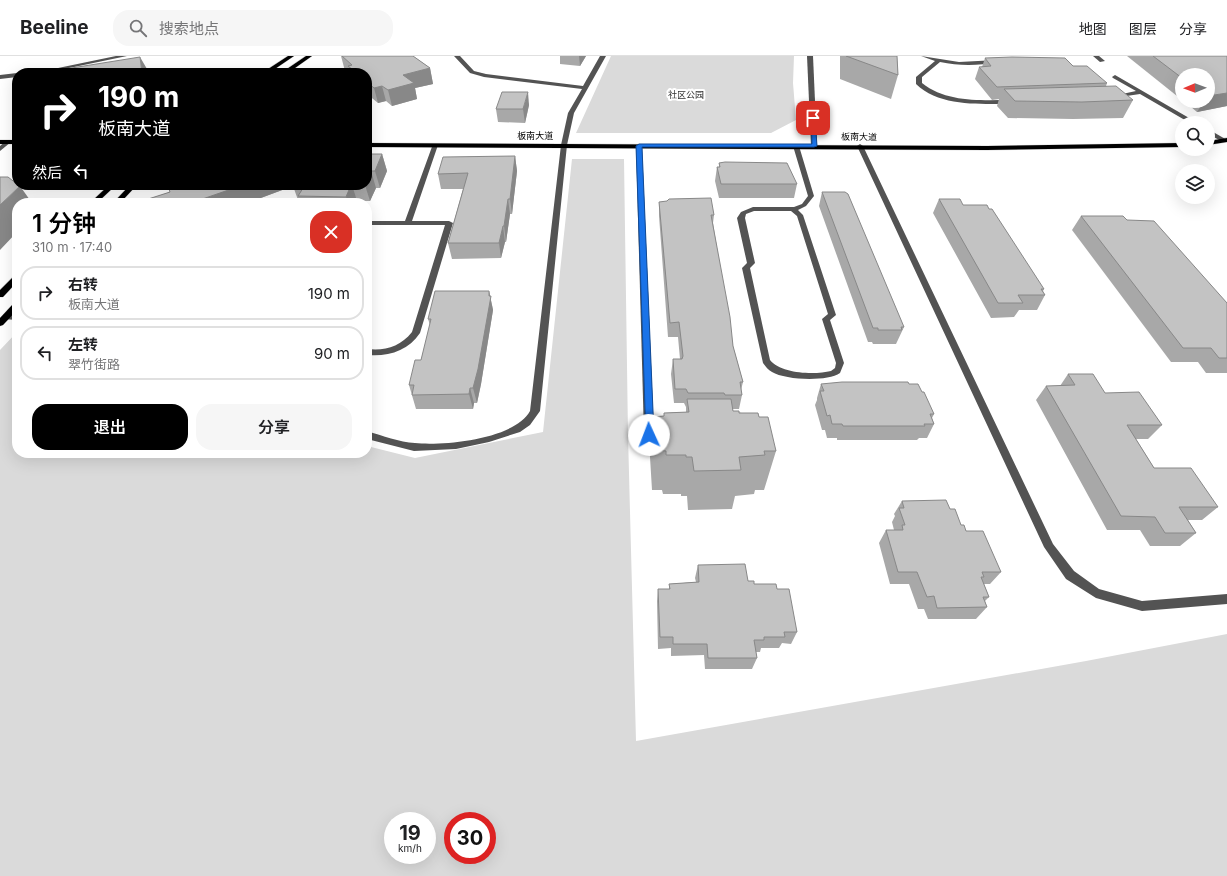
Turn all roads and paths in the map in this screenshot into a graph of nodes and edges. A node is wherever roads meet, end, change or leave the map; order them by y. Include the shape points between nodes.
1 (124, 56) edge
2 (291, 56) edge
3 (309, 56) edge
4 (457, 56) edge
5 (603, 56) edge
6 (810, 56) edge
7 (924, 56) edge
8 (1096, 56) edge
9 (938, 60) junction
10 (999, 60) edge
11 (1102, 61) dead end
12 (63, 68) edge
13 (273, 68) edge
14 (291, 68) edge
15 (12, 76) edge
16 (0, 77) edge
17 (1115, 77) dead end
18 (584, 88) junction
19 (1140, 92) junction
20 (1110, 98) edge
21 (1015, 102) edge
22 (1182, 116) edge
23 (1215, 135) edge
24 (1226, 141) edge
25 (0, 142) edge
26 (8, 142) junction
27 (12, 142) edge
28 (1215, 142) edge
29 (372, 145) edge
30 (435, 145) junction
31 (564, 145) junction
32 (1175, 145) edge
33 (639, 146) junction
34 (796, 146) junction
35 (814, 146) junction
36 (860, 146) junction
37 (0, 149) edge
38 (107, 190) edge
39 (129, 190) edge
40 (98, 198) edge
41 (121, 198) edge
42 (795, 209) junction
43 (372, 223) edge
44 (408, 223) junction
45 (12, 283) edge
46 (0, 295) edge
47 (12, 310) edge
48 (3, 320) edge
49 (372, 352) edge
50 (649, 435) dead end
51 (372, 436) edge
52 (1227, 599) edge

1 - 12 street
2 - 13 main road
3 - 14 main road
4 - 18 street via 472,72 486,76
5 - 18 street
6 - 35 street
7 - 9 street
8 - 11 street
9 - 10 street via 971,65
9 - 21 street via 919,77 919,84 923,88 939,95 969,101
15 - 16 street
17 - 19 street
18 - 31 street via 571,113
19 - 20 street
19 - 22 street
23 - 24 street
24 - 28 main road
25 - 26 main road
26 - 27 main road
26 - 37 street
29 - 30 main road, 板南大道
30 - 31 main road, 板南大道
30 - 44 street
31 - 33 main road, 板南大道
31 - 51 street via 535,411 528,422 516,430 495,437 435,448 413,447
32 - 36 main road, 板南大道 via 988,148
33 - 34 main road, 板南大道
33 - 50 street
34 - 35 main road, 板南大道
34 - 42 street via 811,196 806,204
35 - 36 main road, 板南大道
36 - 52 street via 1049,547 1070,575 1096,593 1142,606
38 - 40 main road
39 - 41 main road
42 - 42 street via 800,215 832,315 826,319 840,363 838,370 831,374 785,375 770,367 765,359 746,268 751,263 742,216 752,209
43 - 44 street
44 - 49 street via 449,223 419,326 412,338 398,349
45 - 46 main road
47 - 48 main road

